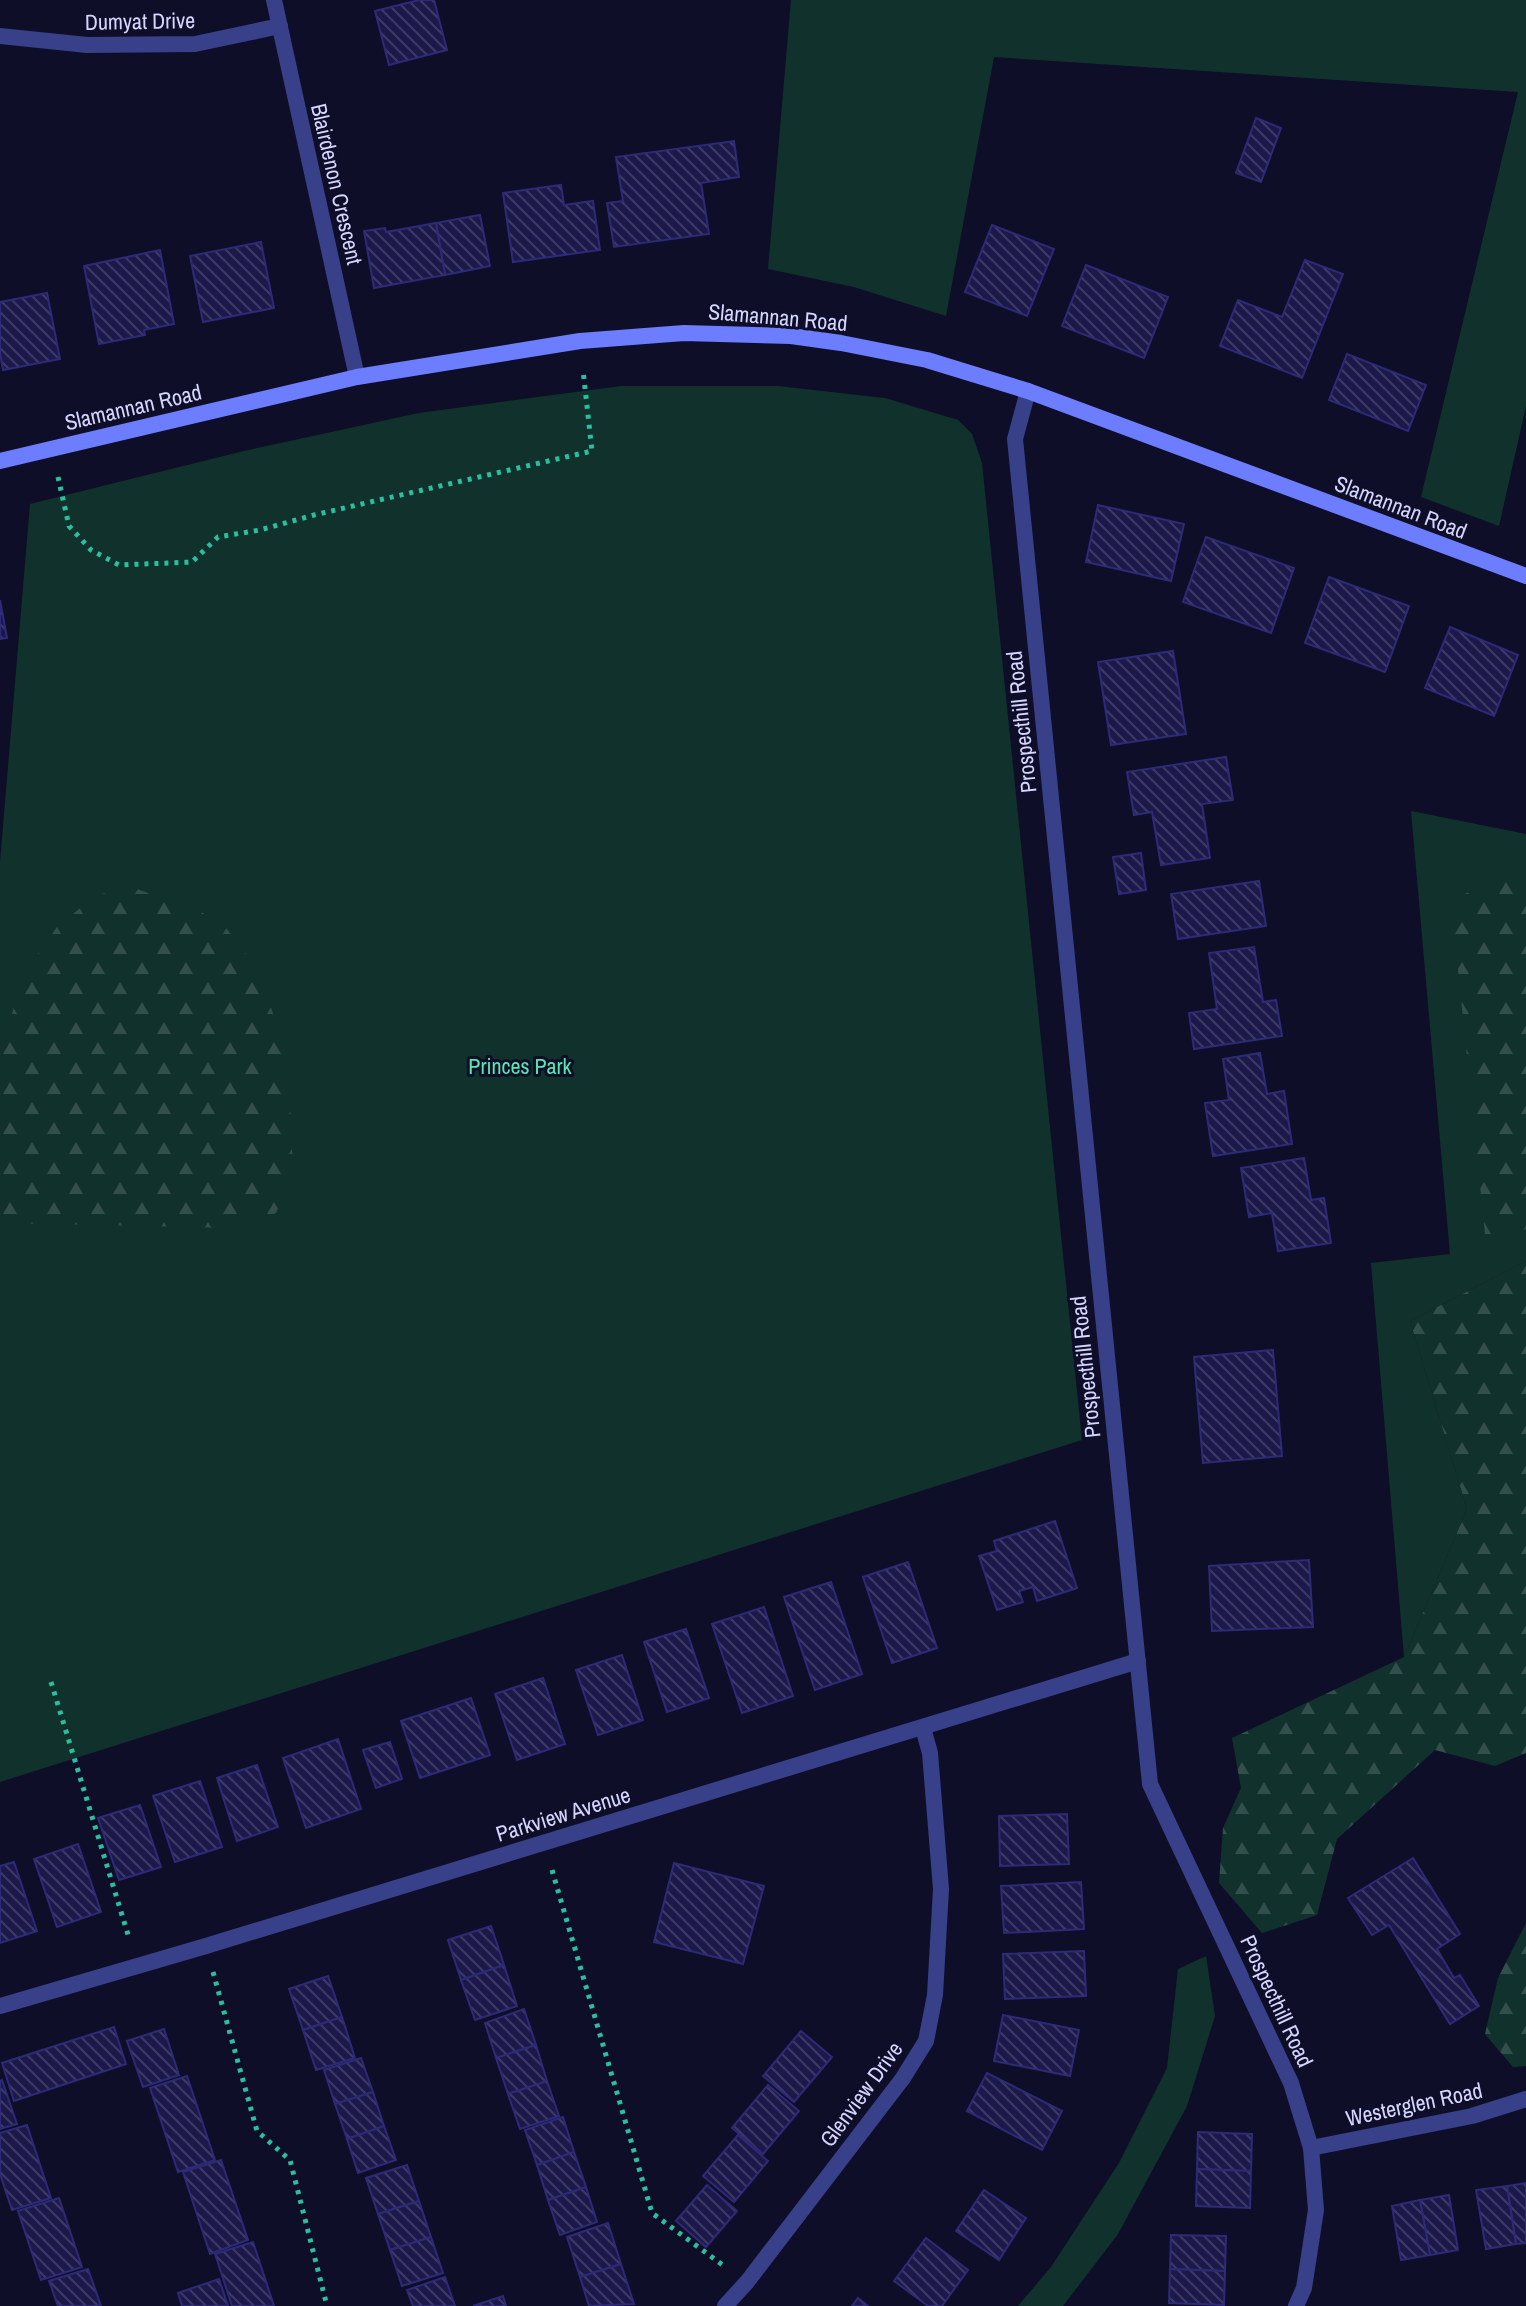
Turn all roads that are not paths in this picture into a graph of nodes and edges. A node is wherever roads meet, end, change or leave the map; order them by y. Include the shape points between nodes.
1 (274, 0) edge
2 (280, 26) junction
3 (0, 36) edge
4 (357, 377) junction
5 (1028, 391) junction
6 (0, 461) edge
7 (1526, 576) edge
8 (1138, 1661) junction
9 (923, 1728) junction
10 (0, 2006) edge
11 (1526, 2099) edge
12 (1311, 2148) junction
13 (725, 2306) edge
14 (1296, 2306) edge

1 - 2 street, Blairdenon Crescent
2 - 3 street, Dumyat Drive via 195,44 87,45
2 - 4 street, Blairdenon Crescent
4 - 5 main road, Slamannan Road via 580,341 684,333 791,336 927,360
4 - 6 main road, Slamannan Road
5 - 7 main road, Slamannan Road
5 - 8 street, Prospecthill Road via 1015,439
8 - 9 street, Parkview Avenue
8 - 12 street, Prospecthill Road via 1150,1784 1291,2083
9 - 10 street, Parkview Avenue
9 - 13 street, Glenview Drive via 930,1753 941,1889 935,1995 926,2041 903,2078
11 - 12 street, Westerglen Road via 1472,2116
12 - 14 street, Prospecthill Road via 1316,2210 1304,2288

